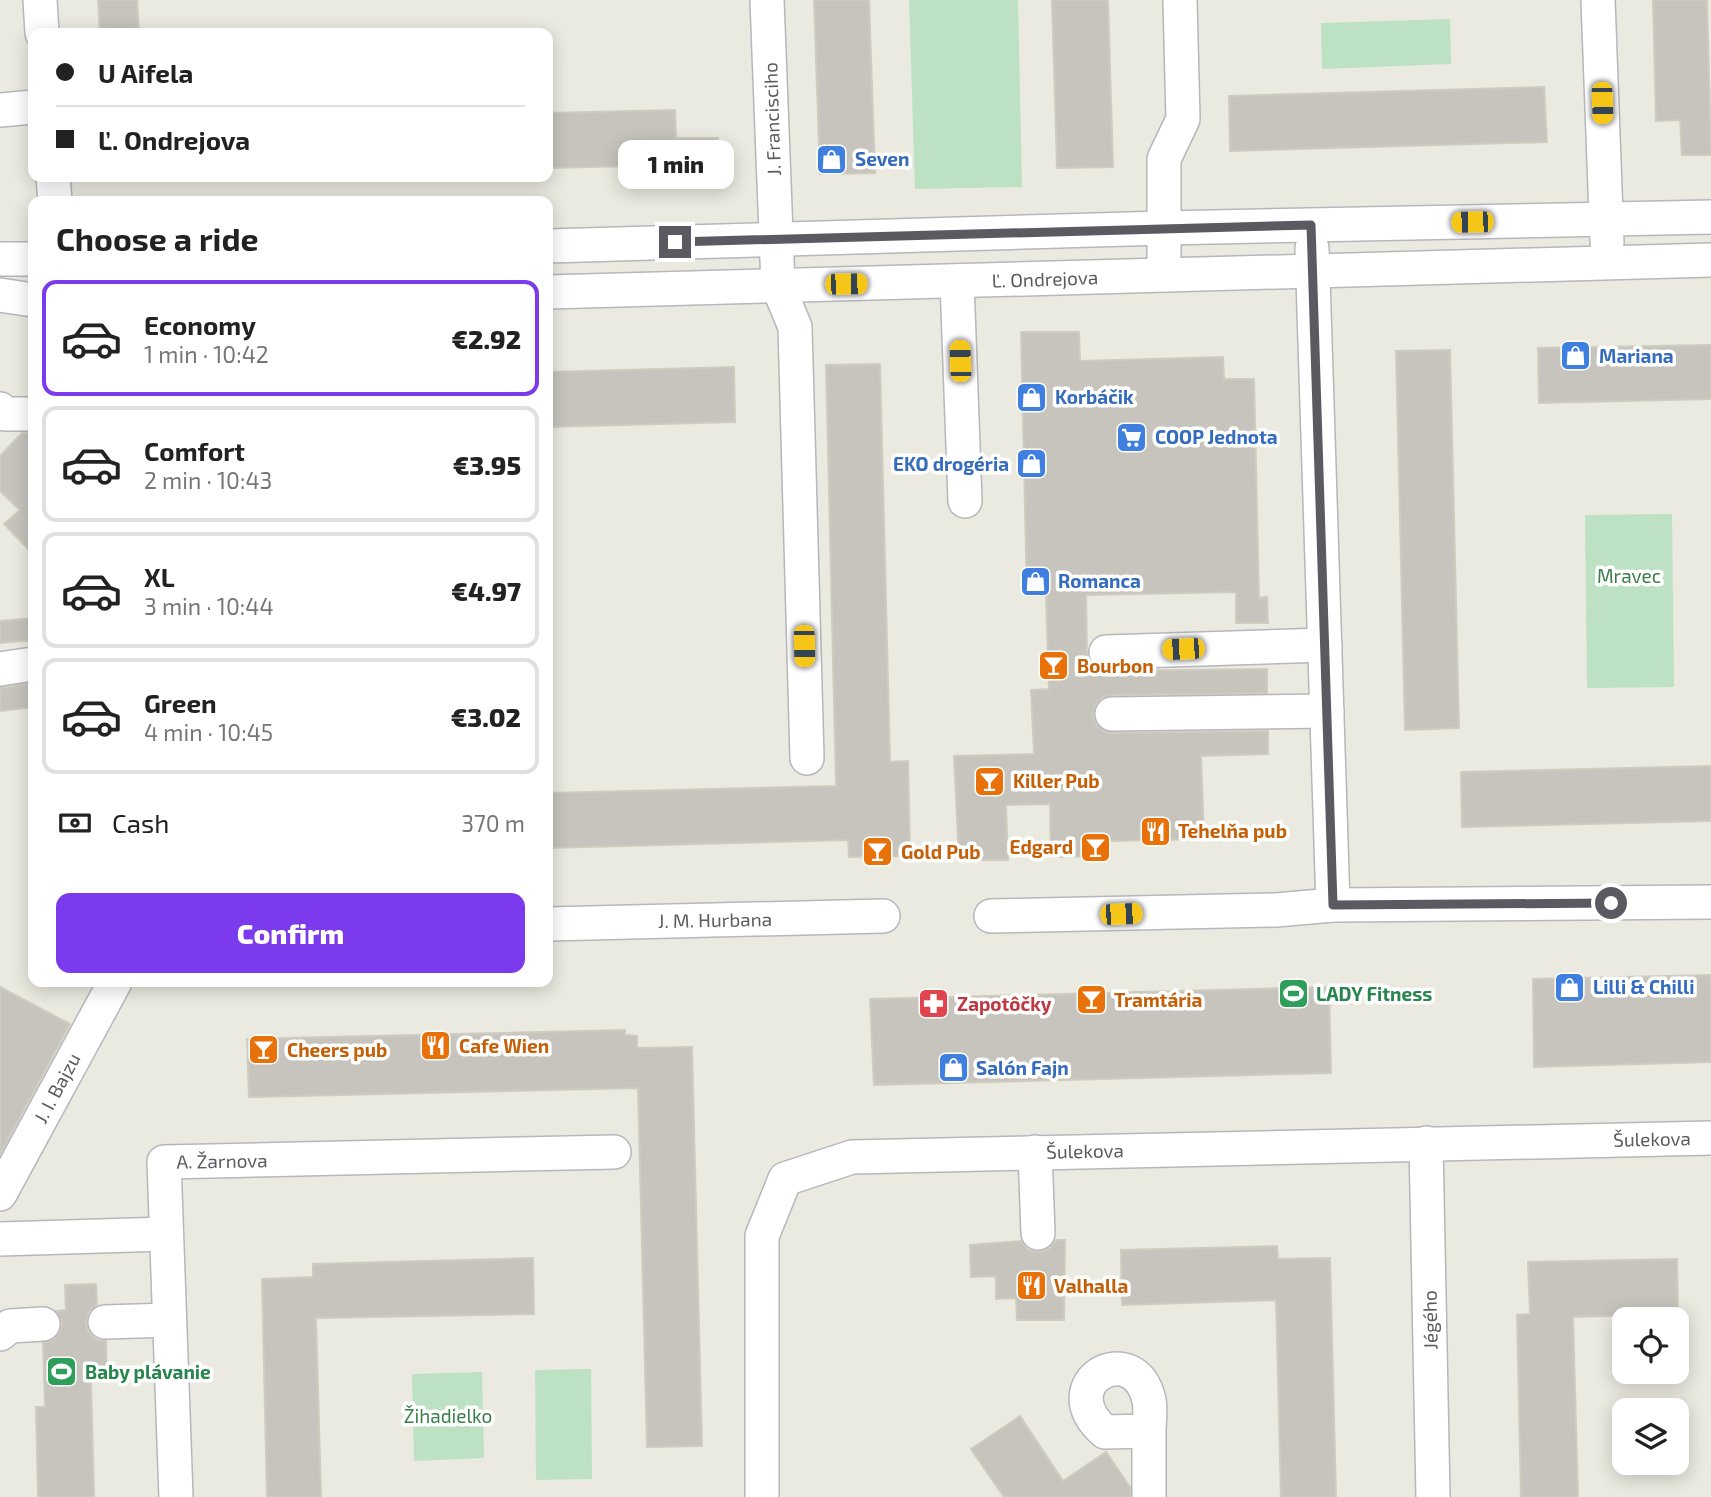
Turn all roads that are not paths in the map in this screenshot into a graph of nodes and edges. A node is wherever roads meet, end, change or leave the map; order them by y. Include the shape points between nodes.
1 (40, 0) edge
2 (767, 0) edge
3 (1180, 0) edge
4 (1598, 0) edge
5 (42, 28) edge
6 (28, 107) edge
7 (0, 110) edge
8 (1711, 217) edge
9 (1606, 219) junction
10 (1311, 225) junction
11 (1164, 228) junction
12 (776, 239) junction
13 (553, 246) edge
14 (0, 259) edge
15 (28, 259) edge
16 (1711, 260) edge
17 (1607, 263) junction
18 (1313, 271) junction
19 (1164, 275) junction
20 (957, 281) junction
21 (778, 286) junction
22 (553, 292) edge
23 (0, 295) edge
24 (28, 299) edge
25 (0, 409) edge
26 (28, 414) edge
27 (965, 501) dead end
28 (1325, 645) junction
29 (1106, 652) dead end
30 (28, 665) edge
31 (0, 669) edge
32 (1327, 711) junction
33 (1112, 715) dead end
34 (807, 758) dead end
35 (1711, 902) edge
36 (1333, 905) junction
37 (883, 916) dead end
38 (991, 916) dead end
39 (553, 924) edge
40 (112, 987) edge
41 (1711, 1138) edge
42 (1426, 1143) junction
43 (614, 1152) dead end
44 (1035, 1152) junction
45 (0, 1194) edge
46 (1038, 1233) dead end
47 (166, 1234) junction
48 (0, 1239) edge
49 (169, 1320) junction
50 (105, 1322) dead end
51 (43, 1324) dead end
52 (5, 1329) edge
53 (1149, 1431) dead end
54 (176, 1497) edge
55 (762, 1497) edge
56 (1149, 1497) edge
57 (1433, 1497) edge

1 - 5 street
2 - 12 street, J. Francisciho
3 - 11 street via 1183,119 1164,159
4 - 9 street
6 - 7 street
8 - 9 street
9 - 10 street
9 - 17 street
10 - 11 street
10 - 18 street
11 - 12 street
11 - 19 street
12 - 13 street
12 - 21 street
14 - 15 street
16 - 17 street, Ľ. Ondrejova
17 - 18 street, Ľ. Ondrejova
18 - 19 street, Ľ. Ondrejova
18 - 28 street
19 - 20 street, Ľ. Ondrejova
20 - 21 street, Ľ. Ondrejova
20 - 27 street
21 - 22 street, Ľ. Ondrejova
21 - 34 street via 795,327
23 - 24 street
25 - 26 street via 4,414
28 - 29 street
28 - 32 street
30 - 31 street
32 - 33 street
32 - 36 street
35 - 36 street
36 - 38 street
37 - 39 street, J. M. Hurbana
40 - 45 street, J. I. Bajzu
41 - 42 street, Šulekova
42 - 44 street, Šulekova
42 - 57 street, Jégého
43 - 47 street, A. Žarnova via 164,1162
44 - 46 street
44 - 55 street, Šulekova via 852,1157 785,1179 762,1236
47 - 48 street
47 - 49 street, A. Žarnova
49 - 50 street
49 - 54 street, A. Žarnova
51 - 52 street
53 - 56 street

